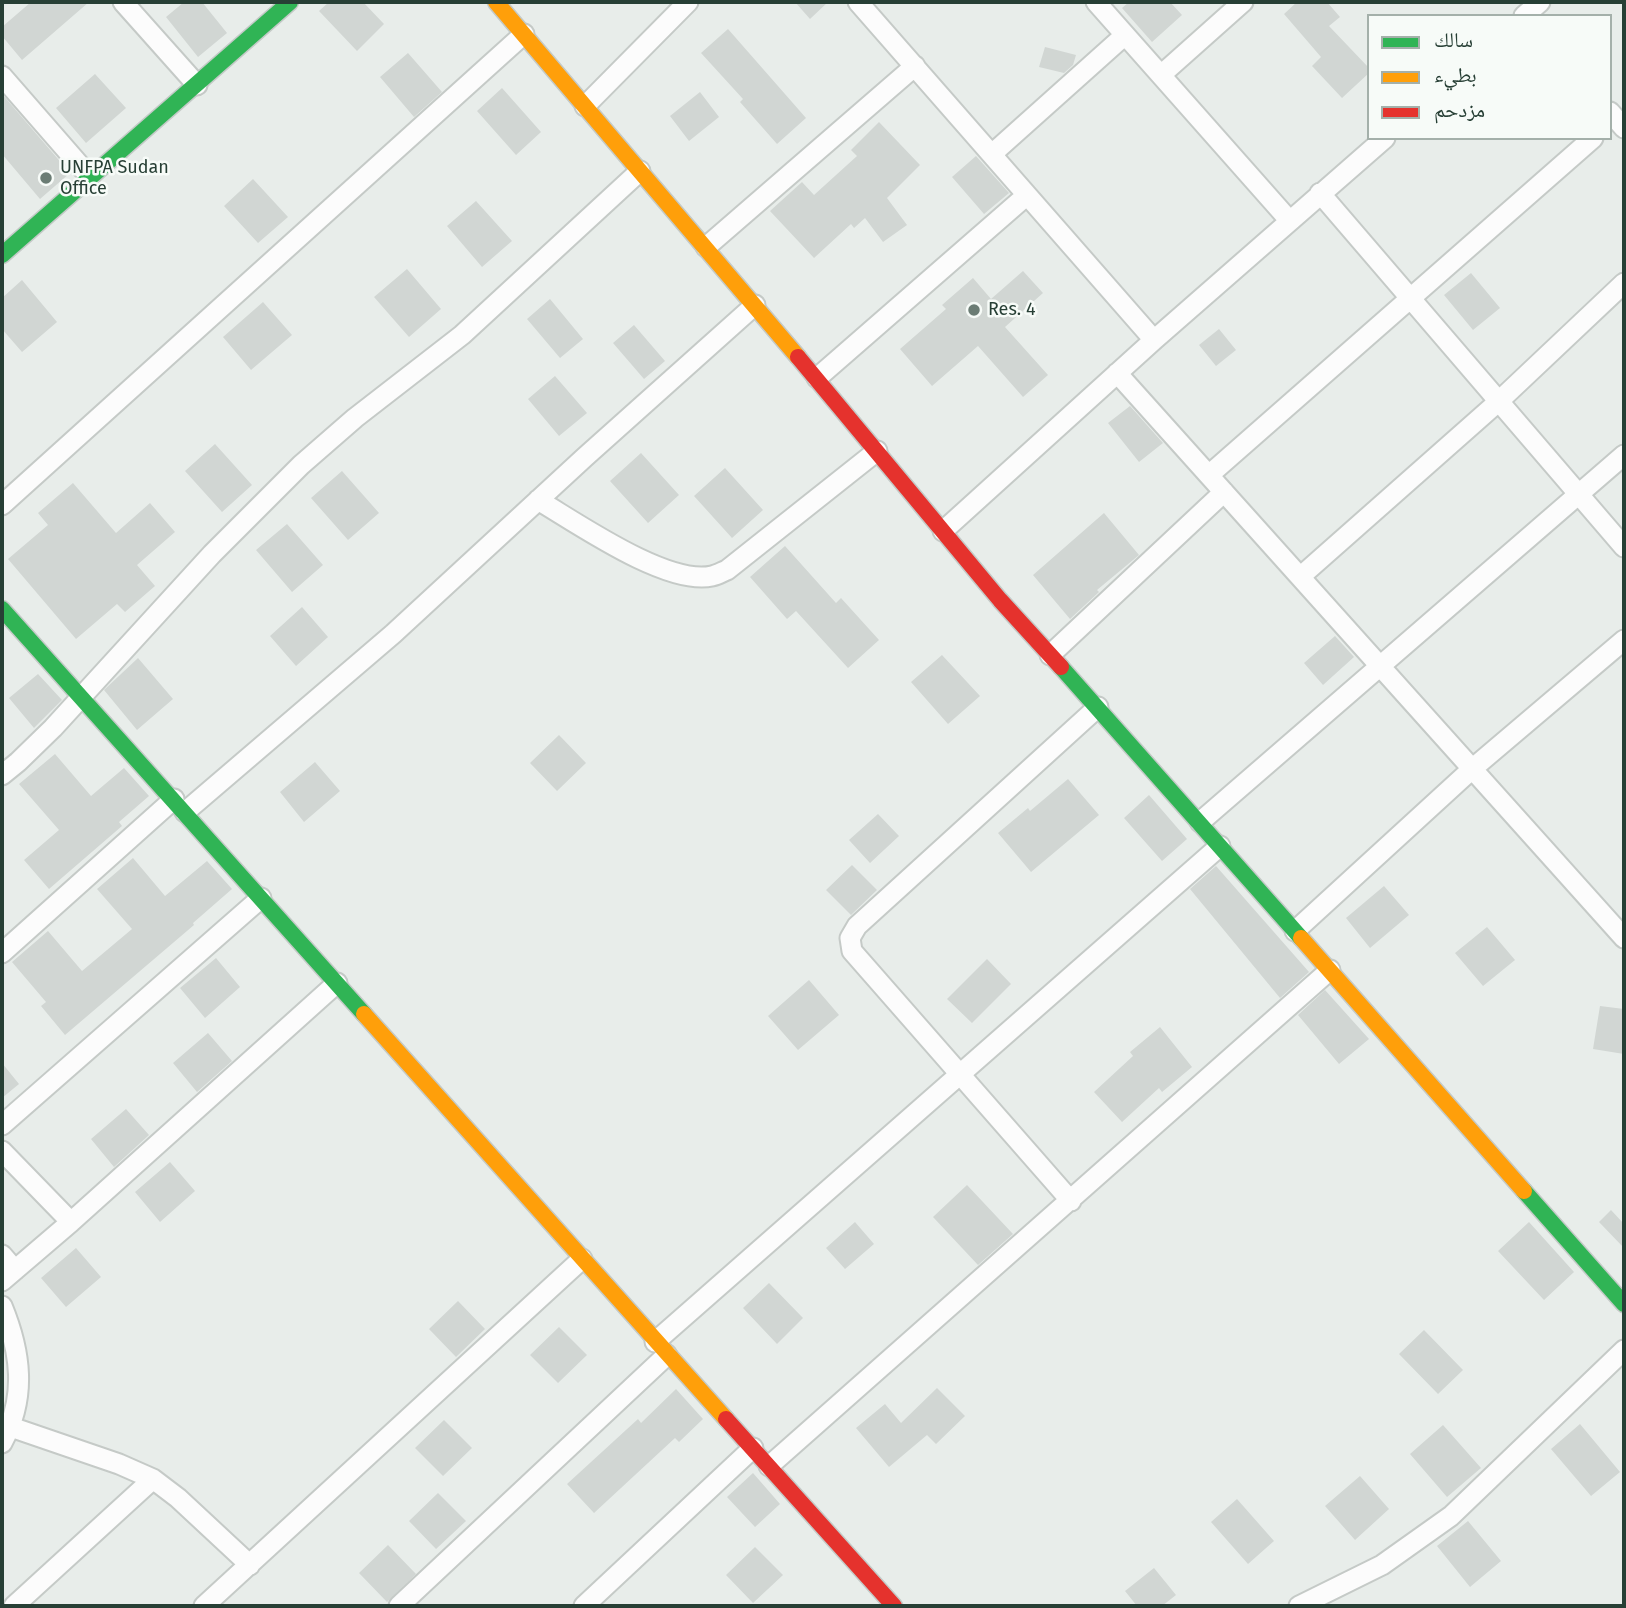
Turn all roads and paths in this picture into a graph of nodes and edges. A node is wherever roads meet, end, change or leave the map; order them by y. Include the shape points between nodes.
1 (123, 2) edge
2 (290, 2) edge
3 (496, 2) edge
4 (688, 2) edge
5 (858, 2) edge
6 (1096, 2) edge
7 (1243, 2) edge
8 (1540, 2) edge
9 (1527, 14) edge
10 (524, 34) junction
11 (1125, 34) junction
12 (915, 65) junction
13 (1161, 75) junction
14 (2, 76) edge
15 (197, 85) junction
16 (585, 106) junction
17 (1383, 140) edge
18 (1591, 140) edge
19 (992, 153) junction
20 (640, 171) junction
21 (90, 177) junction
22 (1320, 193) junction
23 (1027, 195) junction
24 (1289, 220) junction
25 (706, 247) junction
26 (2, 255) edge
27 (1624, 283) edge
28 (1410, 298) junction
29 (755, 305) junction
30 (1154, 340) junction
31 (1117, 373) junction
32 (817, 378) junction
33 (1498, 402) junction
34 (877, 451) junction
35 (1624, 455) edge
36 (1209, 475) junction
37 (1224, 492) junction
38 (1579, 495) junction
39 (538, 500) junction
40 (2, 505) edge
41 (943, 531) junction
42 (1624, 547) edge
43 (1300, 577) junction
44 (2, 610) edge
45 (1624, 640) edge
46 (1050, 655) junction
47 (1381, 667) junction
48 (81, 697) junction
49 (1098, 707) junction
50 (1472, 769) junction
51 (2, 775) edge
52 (179, 806) junction
53 (1200, 822) junction
54 (1220, 846) junction
55 (261, 898) junction
56 (1295, 930) junction
57 (1623, 933) edge
58 (2, 953) edge
59 (1331, 971) junction
60 (337, 982) junction
61 (960, 1075) junction
62 (2, 1125) edge
63 (2, 1151) edge
64 (1071, 1201) junction
65 (71, 1222) junction
66 (582, 1259) junction
67 (6, 1269) edge
68 (1624, 1304) edge
69 (2, 1306) edge
70 (661, 1348) junction
71 (1624, 1350) edge
72 (6, 1435) edge
73 (753, 1448) junction
74 (769, 1466) junction
75 (153, 1479) junction
76 (250, 1565) junction
77 (14, 1606) edge
78 (204, 1606) edge
79 (399, 1606) edge
80 (584, 1606) edge
81 (894, 1606) edge
82 (1299, 1606) edge

1 - 15 street
2 - 15 main road
3 - 10 main road
4 - 16 street
5 - 12 street
6 - 11 street
7 - 13 street
8 - 9 street
10 - 16 main road
10 - 40 street
11 - 13 street
11 - 19 street
12 - 19 street
12 - 25 street
13 - 24 street
14 - 21 street
15 - 21 main road
16 - 20 main road
17 - 22 street
18 - 28 street
19 - 23 street
20 - 25 main road
20 - 48 street via 462,335 301,465
21 - 26 main road
22 - 24 street
22 - 28 street
23 - 30 street
23 - 32 street
24 - 30 street
25 - 29 main road
27 - 33 street
28 - 33 street
28 - 36 street
29 - 32 main road
29 - 39 street
30 - 31 street
31 - 36 street
31 - 41 street
32 - 34 main road
33 - 38 street
33 - 43 street
34 - 39 street via 727,570 711,576 660,568
34 - 41 main road
35 - 38 street
36 - 37 street
37 - 43 street
37 - 46 street
38 - 42 street
38 - 47 street
39 - 52 street via 393,634
41 - 46 main road
43 - 47 street
44 - 48 main road
45 - 50 street
46 - 49 main road
47 - 50 street
47 - 53 street
48 - 51 street
48 - 52 main road
49 - 53 main road
49 - 61 street via 857,926 850,938 852,951
50 - 56 street
50 - 57 street
52 - 55 main road
52 - 58 street
53 - 54 main road
54 - 56 main road
54 - 61 street
55 - 60 main road
55 - 62 street
56 - 59 main road
59 - 64 street
59 - 68 main road
60 - 65 street
60 - 66 main road
61 - 64 street
61 - 70 street
63 - 65 street
64 - 74 street
65 - 67 street
66 - 70 main road
66 - 76 street
69 - 72 street via 13,1332 19,1375 19,1401
70 - 73 main road
70 - 79 street
71 - 82 street via 1451,1516 1382,1565
72 - 75 street via 119,1464
73 - 74 main road
73 - 80 street
74 - 81 main road
75 - 76 street
75 - 77 street
76 - 78 street

